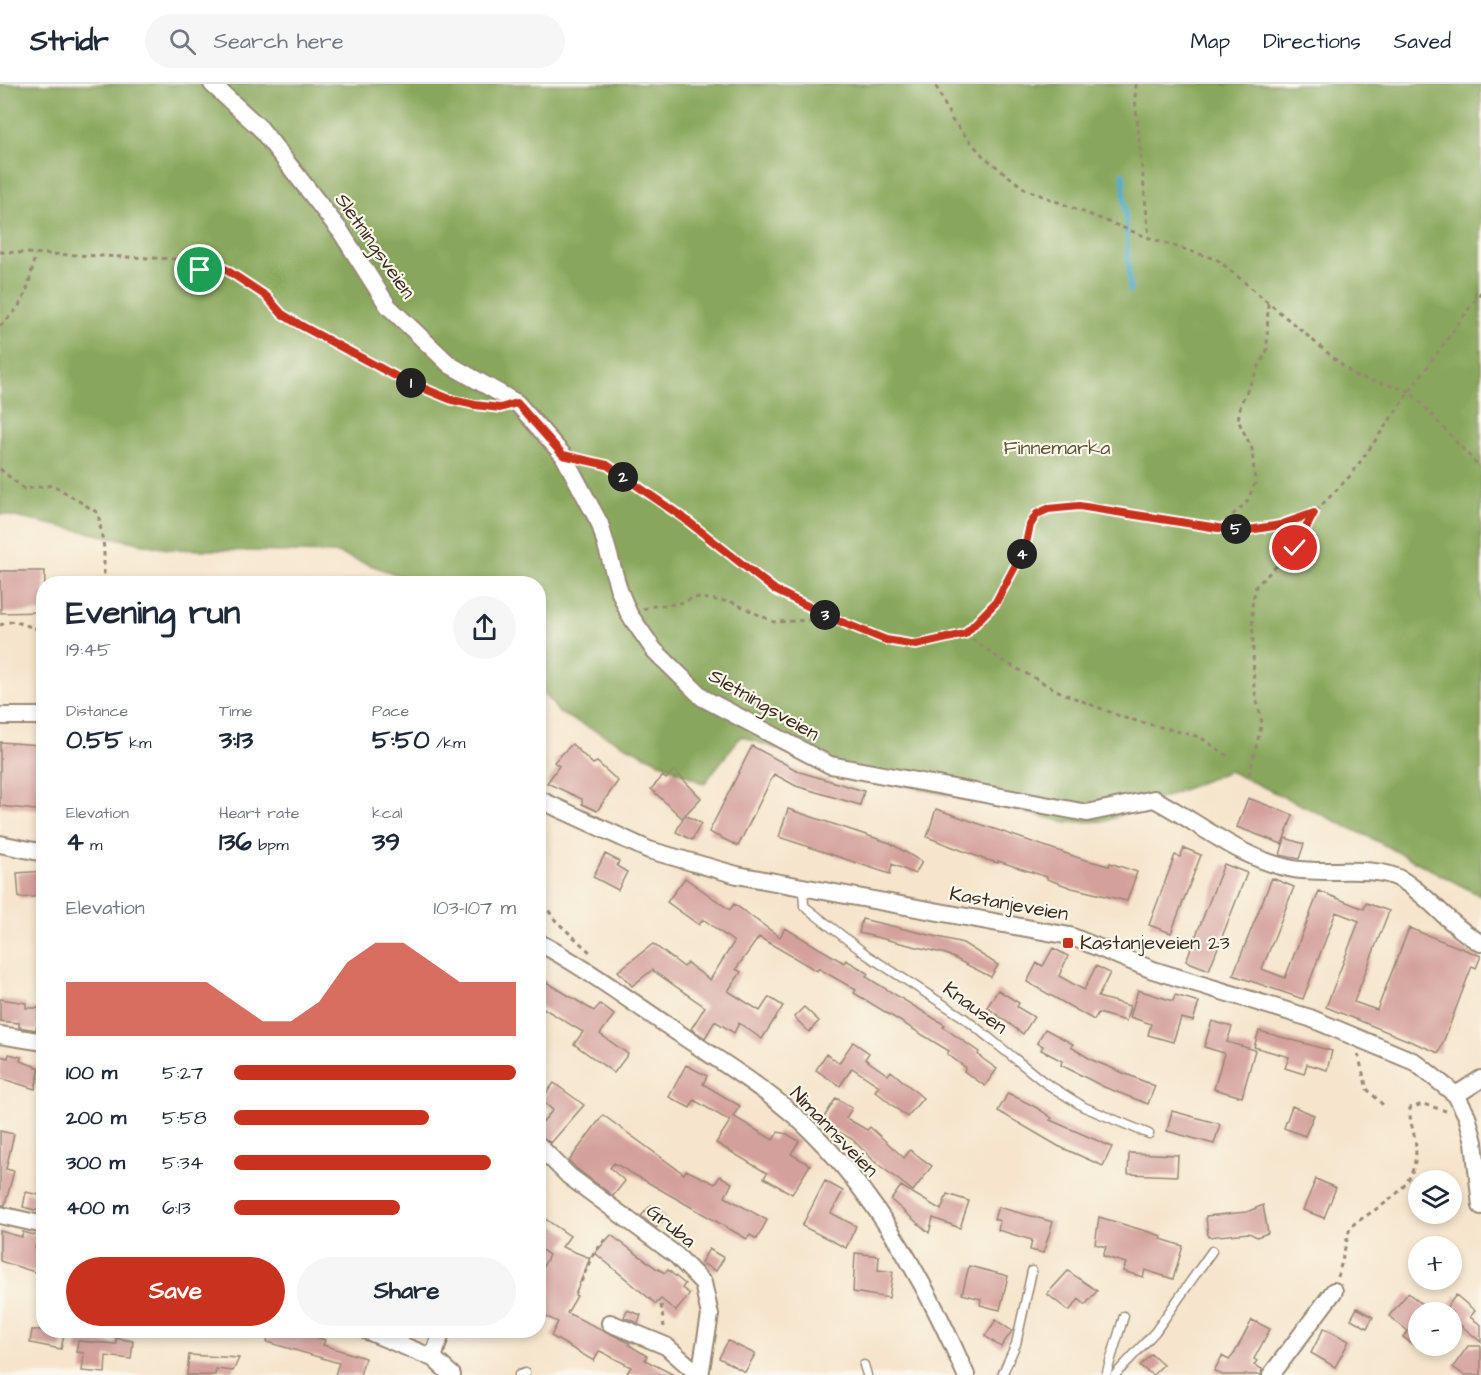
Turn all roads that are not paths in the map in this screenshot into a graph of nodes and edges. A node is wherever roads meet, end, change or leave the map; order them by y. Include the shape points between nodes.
1 (212, 84) edge
2 (0, 716) edge
3 (36, 716) edge
4 (546, 803) edge
5 (0, 844) edge
6 (36, 851) edge
7 (803, 887) junction
8 (1481, 943) edge
9 (546, 947) edge
10 (0, 1035) edge
11 (36, 1041) edge
12 (1481, 1079) edge
13 (1459, 1100) junction
14 (1149, 1134) dead end
15 (546, 1153) edge
16 (1481, 1190) edge
17 (1481, 1206) edge
18 (0, 1215) edge
19 (36, 1223) edge
20 (1212, 1251) dead end
21 (1032, 1271) dead end
22 (1334, 1291) road end
23 (1124, 1316) dead end
24 (610, 1323) dead end
25 (384, 1338) edge
26 (439, 1338) edge
27 (433, 1358) junction
28 (864, 1365) dead end
29 (452, 1375) edge
30 (700, 1375) edge
31 (867, 1375) edge
32 (966, 1375) edge
33 (1002, 1375) edge
34 (1106, 1375) edge
35 (1115, 1375) edge
36 (1271, 1375) edge

1 - 8 street, Sletningsveien via 260,128 341,232 388,306 450,365 517,403 563,455 600,524 629,614 654,650 703,698 830,765 1087,813 1154,799 1249,855 1292,869 1334,873 1378,870 1402,880 1464,934
2 - 3 street
4 - 7 street, Kastanjeveien via 649,850 737,875
5 - 6 street
7 - 13 street, Kastanjeveien via 1070,936 1153,970 1310,1018 1415,1062
7 - 14 lane, Knausen via 804,906 867,955 963,1017 1044,1082 1084,1107
9 - 32 street, Nimannsveien via 763,1091 794,1116 846,1170 886,1223
10 - 11 street
12 - 13 street
13 - 16 street via 1474,1142
15 - 30 street, Gruba via 569,1176 677,1256 703,1283 710,1315
16 - 17 street
18 - 19 street
20 - 35 lane via 1155,1332
21 - 33 lane via 1016,1344
22 - 36 street
23 - 34 lane
24 - 30 street, Gruba via 666,1346
25 - 27 street
26 - 27 street
27 - 29 street
28 - 31 lane

